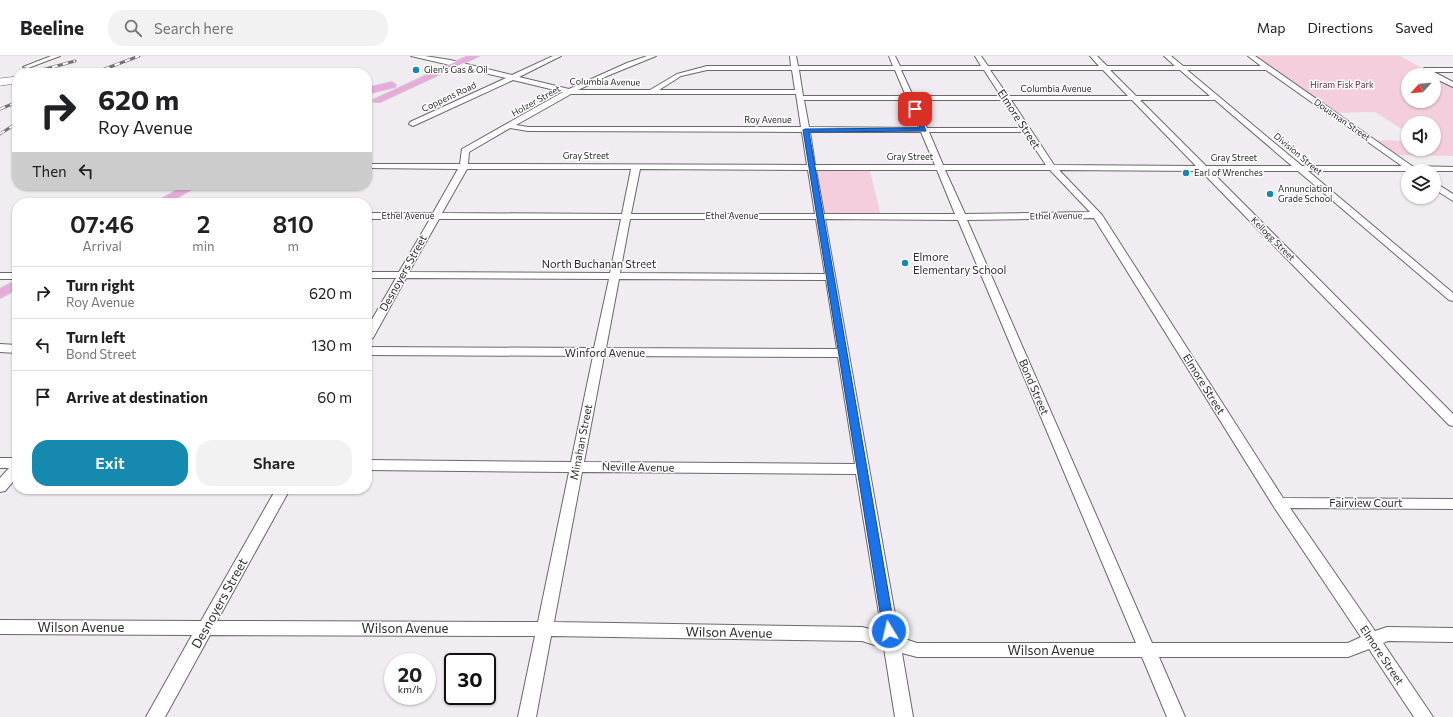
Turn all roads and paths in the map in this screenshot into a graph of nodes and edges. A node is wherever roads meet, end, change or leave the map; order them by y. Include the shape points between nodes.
1 (57, 56) edge
2 (414, 56) edge
3 (463, 56) edge
4 (475, 56) edge
5 (558, 56) edge
6 (653, 56) edge
7 (793, 56) edge
8 (892, 56) edge
9 (978, 56) edge
10 (1093, 56) edge
11 (1167, 56) edge
12 (1251, 56) edge
13 (454, 63) junction
14 (26, 67) dead end
15 (795, 68) junction
16 (897, 68) junction
17 (986, 68) junction
18 (1105, 68) junction
19 (1182, 68) junction
20 (1268, 68) junction
21 (1453, 70) edge
22 (512, 78) junction
23 (12, 79) edge
24 (0, 80) edge
25 (404, 81) junction
26 (1453, 85) edge
27 (372, 90) edge
28 (572, 92) junction
29 (651, 92) junction
30 (372, 93) edge
31 (799, 95) junction
32 (372, 96) edge
33 (910, 98) junction
34 (1006, 98) junction
35 (1134, 98) junction
36 (1216, 98) junction
37 (413, 124) dead end
38 (510, 126) junction
39 (805, 130) junction
40 (924, 130) junction
41 (1027, 130) junction
42 (1404, 164) edge
43 (372, 166) edge
44 (464, 166) junction
45 (636, 166) junction
46 (811, 166) junction
47 (940, 167) junction
48 (1051, 167) junction
49 (1203, 168) junction
50 (1300, 168) junction
51 (1441, 169) edge
52 (1453, 169) edge
53 (1401, 170) edge
54 (185, 190) edge
55 (196, 190) edge
56 (1441, 190) edge
57 (169, 198) edge
58 (182, 198) edge
59 (1453, 198) edge
60 (1097, 215) junction
61 (372, 216) edge
62 (435, 216) junction
63 (626, 216) junction
64 (820, 216) junction
65 (961, 217) junction
66 (372, 275) edge
67 (402, 275) junction
68 (0, 276) edge
69 (12, 276) edge
70 (614, 276) junction
71 (830, 277) junction
72 (12, 287) edge
73 (0, 294) edge
74 (1453, 298) edge
75 (372, 329) edge
76 (0, 348) edge
77 (12, 349) edge
78 (372, 351) edge
79 (844, 352) junction
80 (599, 353) junction
81 (1453, 422) edge
82 (0, 463) edge
83 (12, 463) edge
84 (372, 465) edge
85 (576, 466) junction
86 (862, 469) junction
87 (12, 474) edge
88 (0, 487) edge
89 (280, 494) edge
90 (1280, 503) junction
91 (1453, 504) edge
92 (0, 627) edge
93 (205, 627) junction
94 (544, 629) junction
95 (1453, 635) edge
96 (1372, 640) junction
97 (891, 642) junction
98 (1147, 650) junction
99 (155, 717) edge
100 (527, 717) edge
101 (904, 717) edge
102 (1176, 717) edge
103 (1424, 717) edge

1 - 14 street
2 - 13 street, Columbia Avenue
3 - 13 main road
4 - 13 main road
5 - 22 street, Coppens Road
6 - 28 street, Holzer Street via 630,63
7 - 15 street
8 - 16 street, Bond Street
9 - 17 street, Elmore Street
10 - 18 street, Kellogg Street
11 - 19 street, Division Street
12 - 20 street, Dousman Street
13 - 22 street, Columbia Avenue
13 - 25 main road
13 - 32 main road via 373,103
15 - 16 street
15 - 29 street via 697,69 679,75
15 - 31 street
16 - 17 street
16 - 33 street, Bond Street
17 - 18 street
17 - 34 street, Elmore Street
18 - 19 street
18 - 35 street, Kellogg Street
19 - 20 street
19 - 36 street, Division Street
20 - 42 street, Dousman Street
21 - 26 street via 1425,70
22 - 28 street, Columbia Avenue
22 - 37 street, Coppens Road
23 - 24 street, bridge
25 - 27 main road
25 - 30 main road
28 - 29 street, Columbia Avenue
28 - 38 street, Holzer Street
29 - 31 street, Columbia Avenue
31 - 33 street, Columbia Avenue
31 - 39 street
33 - 34 street, Columbia Avenue
33 - 40 street, Bond Street
34 - 35 street, Columbia Avenue
34 - 41 street, Elmore Street
35 - 36 street, Columbia Avenue
35 - 49 street, Kellogg Street
36 - 50 street, Division Street
38 - 39 street, Roy Avenue via 528,129
38 - 44 street, Holzer Street via 465,151
39 - 40 street, Roy Avenue
39 - 46 street
40 - 41 street, Roy Avenue
40 - 47 street, Bond Street
41 - 48 street, Elmore Street
43 - 44 street, Gray Street
44 - 45 street, Gray Street
44 - 62 street, Desnoyers Street
45 - 46 street, Gray Street
45 - 63 street, Minahan Street
46 - 47 street, Gray Street
46 - 64 street
47 - 48 street, Gray Street
47 - 65 street, Bond Street
48 - 49 street, Gray Street
48 - 60 street, Elmore Street
49 - 50 street, Gray Street
49 - 81 street, Kellogg Street
50 - 53 street, Gray Street
50 - 74 street, Division Street
51 - 52 street, Gray Street
54 - 57 main road
55 - 58 main road
56 - 59 street
60 - 65 street, Ethel Avenue
60 - 90 street, Elmore Street
61 - 62 street, Ethel Avenue
62 - 63 street, Ethel Avenue
62 - 67 street, Desnoyers Street
63 - 64 street, Ethel Avenue
63 - 70 street, Minahan Street
64 - 65 street, Ethel Avenue
64 - 71 street
65 - 98 street, Bond Street
66 - 67 street, North Buchanan Street
67 - 70 street, North Buchanan Street
67 - 75 street, Desnoyers Street
68 - 69 street
70 - 71 street, North Buchanan Street
70 - 80 street, Minahan Street
71 - 79 street
72 - 73 main road
76 - 77 street
78 - 80 street, Winford Avenue
79 - 80 street, Winford Avenue
79 - 86 street
80 - 85 street, Minahan Street
82 - 83 street
84 - 85 street, Neville Avenue
85 - 86 street, Neville Avenue
85 - 94 street, Minahan Street
86 - 97 street
87 - 88 street
89 - 93 street, Desnoyers Street
90 - 91 street, Fairview Court
90 - 96 street, Elmore Street
92 - 93 street, Wilson Avenue
93 - 94 street, Wilson Avenue
93 - 99 street, Desnoyers Street
94 - 97 street, Wilson Avenue via 862,634
94 - 100 street, Minahan Street
95 - 96 street, Wilson Avenue via 1387,634
96 - 98 street, Wilson Avenue via 1348,650
96 - 103 street, Elmore Street
97 - 98 street, Wilson Avenue via 916,650
97 - 101 street
98 - 102 street, Bond Street

